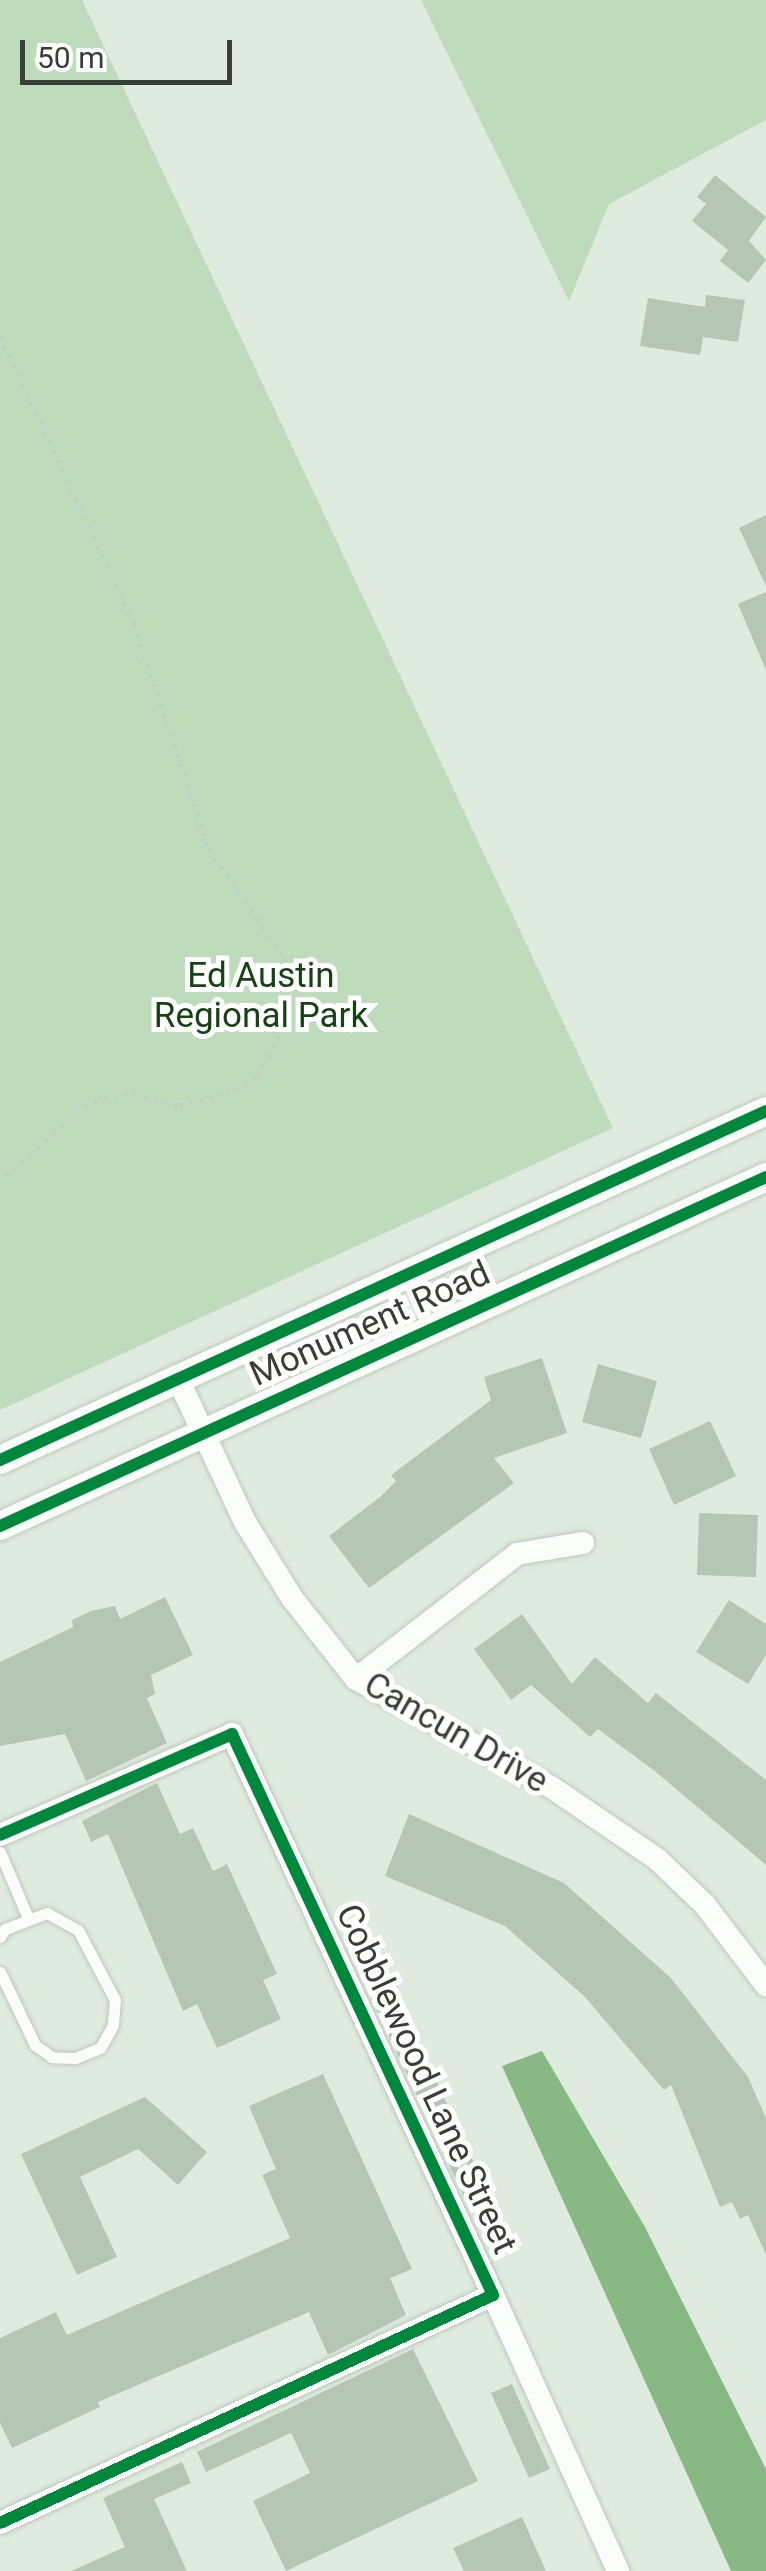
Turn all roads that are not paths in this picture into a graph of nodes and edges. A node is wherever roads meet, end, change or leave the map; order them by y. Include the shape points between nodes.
1 (766, 1111) edge
2 (766, 1177) edge
3 (178, 1379) junction
4 (202, 1434) junction
5 (0, 1460) edge
6 (0, 1526) edge
7 (583, 1543) dead end
8 (356, 1679) junction
9 (0, 1835) edge
10 (0, 1852) edge
11 (28, 1918) junction
12 (0, 1937) edge
13 (0, 1972) edge
14 (766, 1985) edge
15 (493, 2295) junction
16 (0, 2522) edge
17 (618, 2571) edge

1 - 3 street, Monument Road
2 - 4 street, Monument Road
3 - 4 street, Cancun Drive
3 - 5 street, Monument Road
4 - 6 street, Monument Road
4 - 8 street, Cancun Drive via 292,1598
7 - 8 street via 517,1554
8 - 14 street, Cancun Drive via 552,1787 657,1859 705,1905
9 - 15 street, Cobblewood Lane Street via 232,1734
10 - 11 lane
11 - 12 lane
11 - 13 lane via 46,1913 78,1930 115,2000 113,2026 100,2048 75,2058 52,2057 35,2045
15 - 16 street, Cobblewood Lane Street
15 - 17 street, Cobblewood Lane Street

